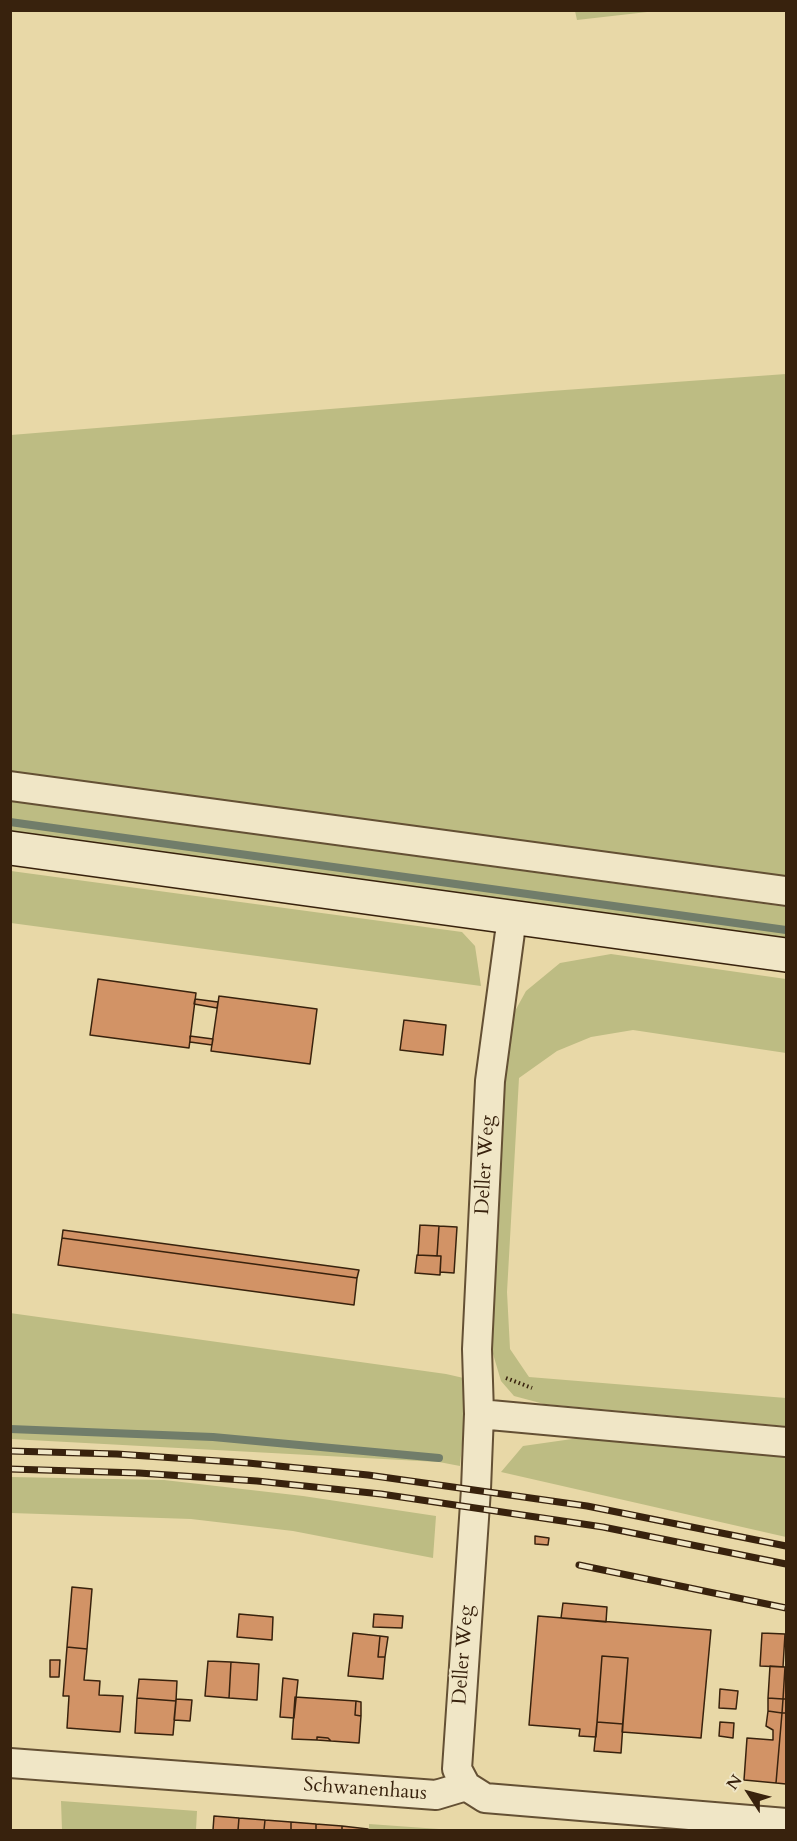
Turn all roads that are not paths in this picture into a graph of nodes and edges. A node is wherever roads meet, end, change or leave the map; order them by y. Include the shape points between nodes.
1 (10, 786) edge
2 (10, 848) edge
3 (786, 891) edge
4 (512, 917) junction
5 (786, 955) edge
6 (479, 1414) junction
7 (786, 1442) edge
8 (10, 1763) edge
9 (466, 1786) junction
10 (786, 1823) edge

1 - 3 street
2 - 4 main road
4 - 5 main road
4 - 6 street, Deller Weg via 490,1081 477,1349
6 - 7 street
6 - 9 street, Deller Weg via 457,1769
8 - 9 street, Schwanenhaus via 436,1795
9 - 10 street via 484,1798

